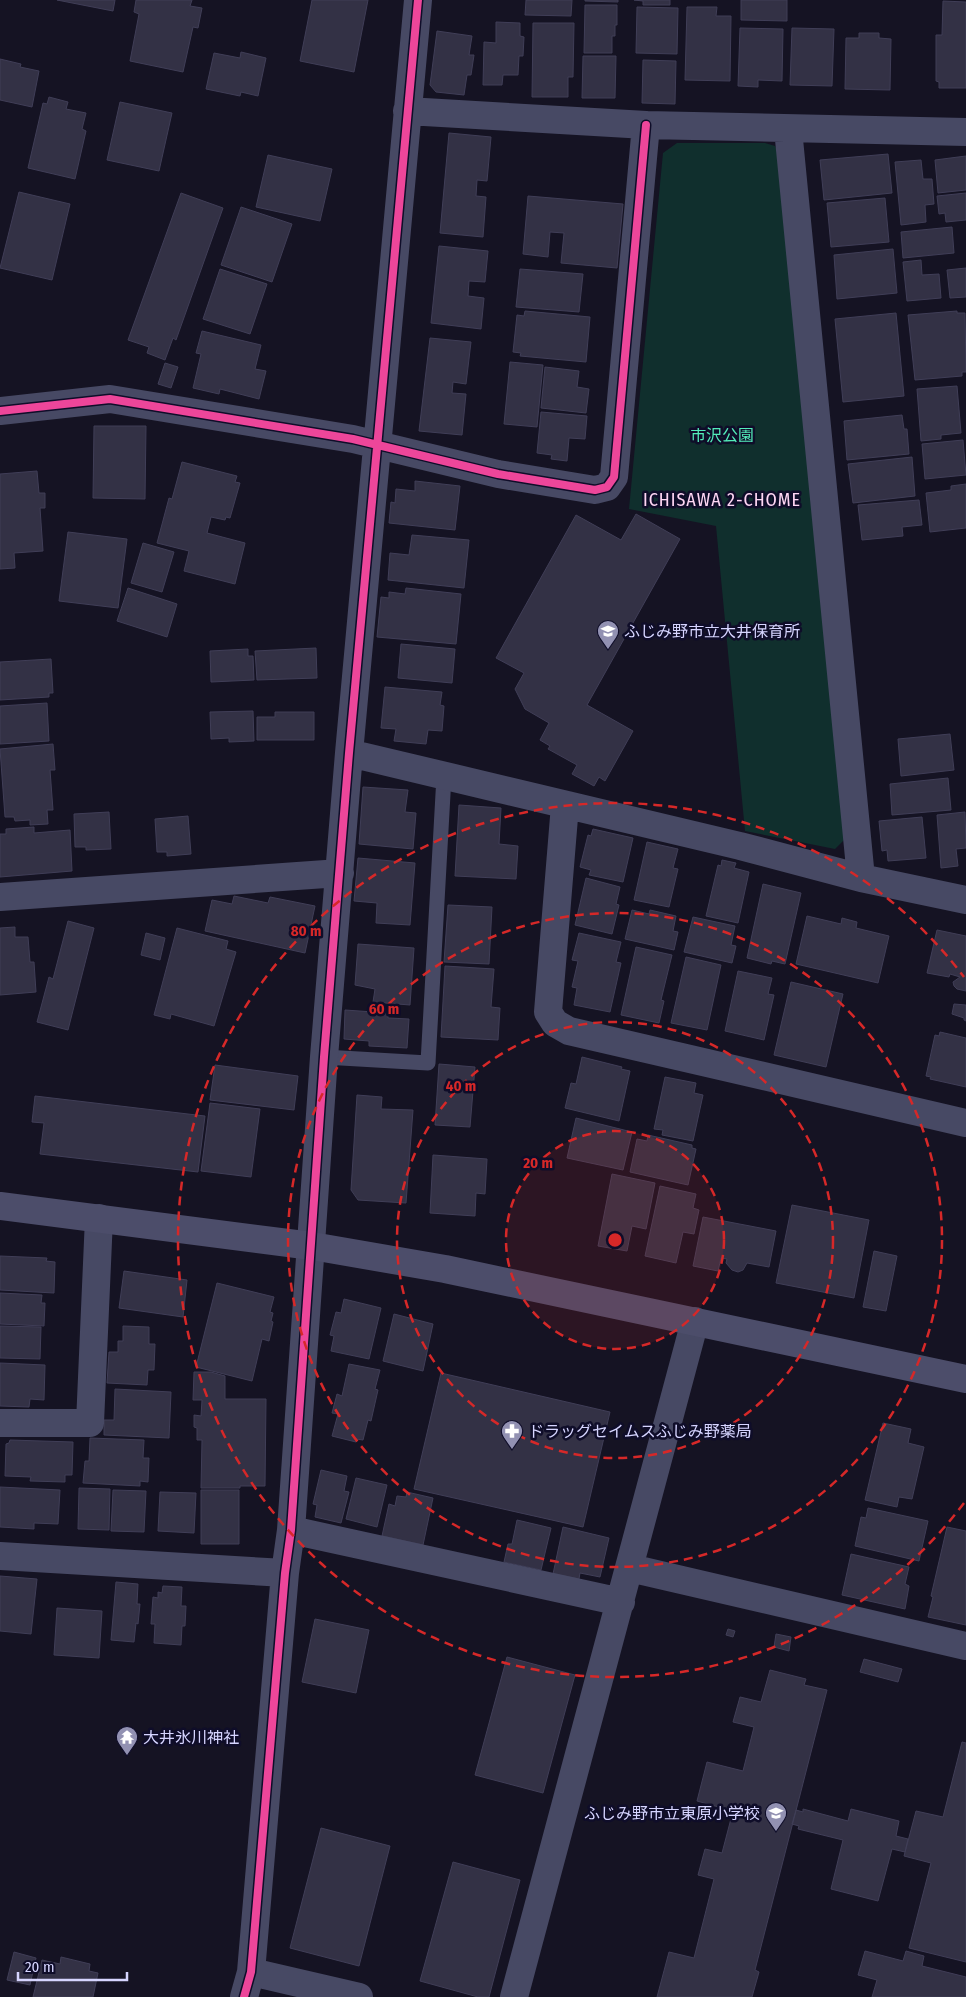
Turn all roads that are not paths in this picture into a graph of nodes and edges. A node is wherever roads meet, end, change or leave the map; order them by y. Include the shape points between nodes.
1 (418, 0) edge
2 (407, 111) junction
3 (646, 125) junction
4 (788, 129) junction
5 (966, 132) edge
6 (0, 411) edge
7 (376, 445) junction
8 (349, 753) junction
9 (444, 776) junction
10 (565, 805) junction
11 (340, 873) junction
12 (861, 878) junction
13 (0, 896) edge
14 (966, 900) edge
15 (324, 1057) junction
16 (966, 1123) edge
17 (0, 1206) edge
18 (100, 1218) junction
19 (312, 1246) junction
20 (695, 1321) junction
21 (966, 1379) edge
22 (0, 1423) edge
23 (291, 1530) junction
24 (0, 1556) edge
25 (630, 1568) junction
26 (285, 1573) junction
27 (621, 1602) junction
28 (966, 1646) edge
29 (248, 1984) edge
30 (359, 1997) edge
31 (514, 1997) edge

1 - 2 street
2 - 3 street
2 - 7 street
3 - 4 street
3 - 7 street via 614,477 607,487 595,490 498,474
4 - 5 street
4 - 12 street
6 - 7 street via 110,399
7 - 8 street
8 - 9 street
8 - 11 street
9 - 10 street
9 - 15 lane via 428,1063
10 - 12 street
10 - 16 street via 548,1012 555,1023 569,1031
11 - 13 street
11 - 15 street
12 - 14 street
15 - 19 street
17 - 18 street
18 - 19 street
18 - 22 street via 90,1423
19 - 20 street via 446,1269
19 - 23 street
20 - 21 street
20 - 25 street
23 - 26 street
23 - 27 street
24 - 26 street
25 - 27 street
25 - 28 street
26 - 29 street
27 - 31 street
29 - 30 street

